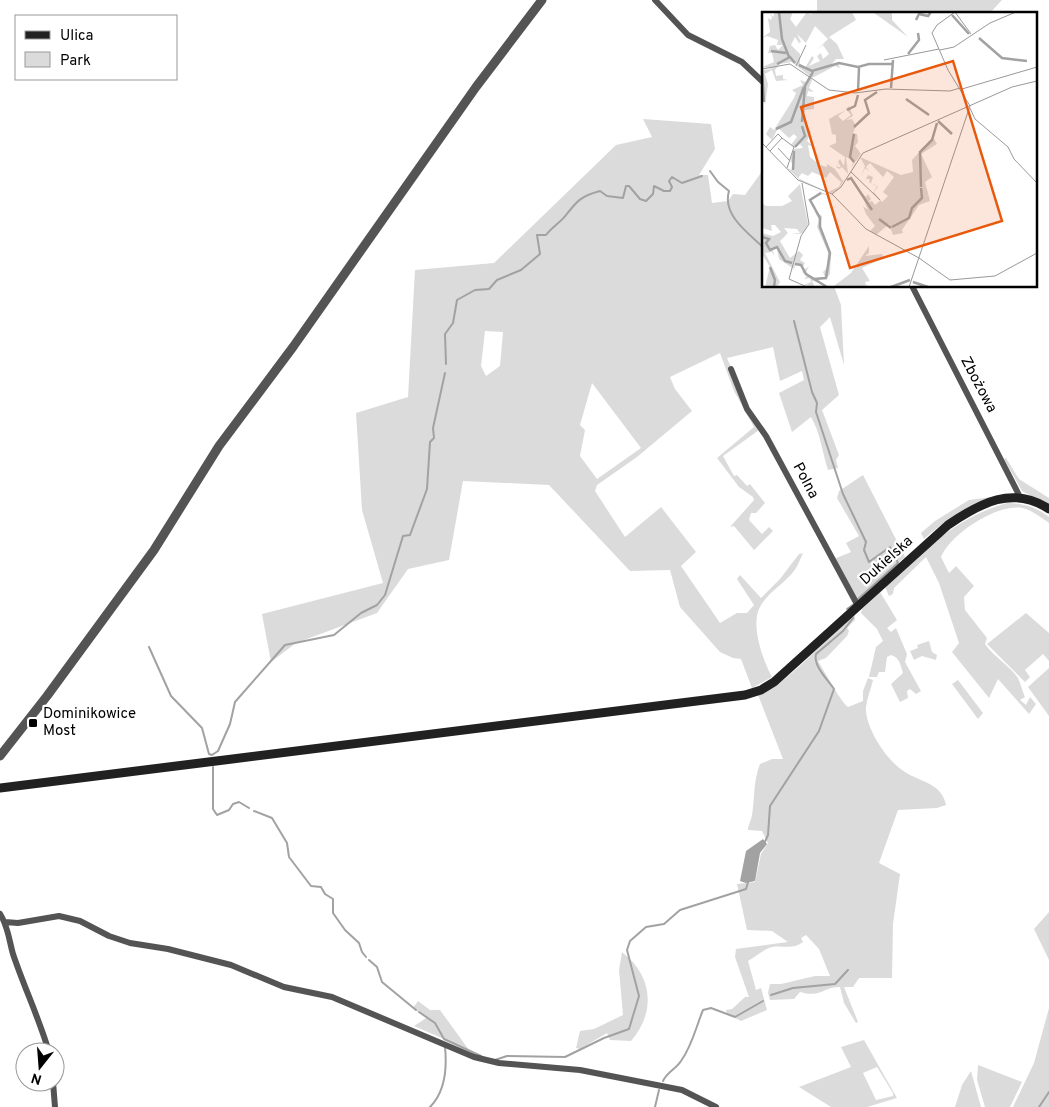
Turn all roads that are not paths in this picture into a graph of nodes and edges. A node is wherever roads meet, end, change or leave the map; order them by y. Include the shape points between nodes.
1 (542, 0) edge
2 (654, 0) edge
3 (762, 81) edge
4 (913, 288) edge
5 (731, 369) dead end
6 (1020, 497) junction
7 (1049, 509) edge
8 (858, 606) junction
9 (0, 756) edge
10 (0, 788) edge
11 (0, 914) edge
12 (6, 922) junction
13 (46, 1042) edge
14 (54, 1092) edge
15 (55, 1107) edge
16 (716, 1107) edge

1 - 9 street via 476,87 206,465 154,550
2 - 3 street via 688,35 742,62
4 - 6 street, Zbożowa
5 - 8 street, Polna via 747,409 766,436
6 - 7 main road
6 - 8 main road, Dukielska via 998,500 964,514
8 - 10 main road, Dukielska via 761,690
11 - 12 street
12 - 13 street via 14,954
12 - 16 street via 59,916 80,921 130,943 231,965 284,987 332,997 474,1057 498,1063 580,1070 682,1090
14 - 15 street

